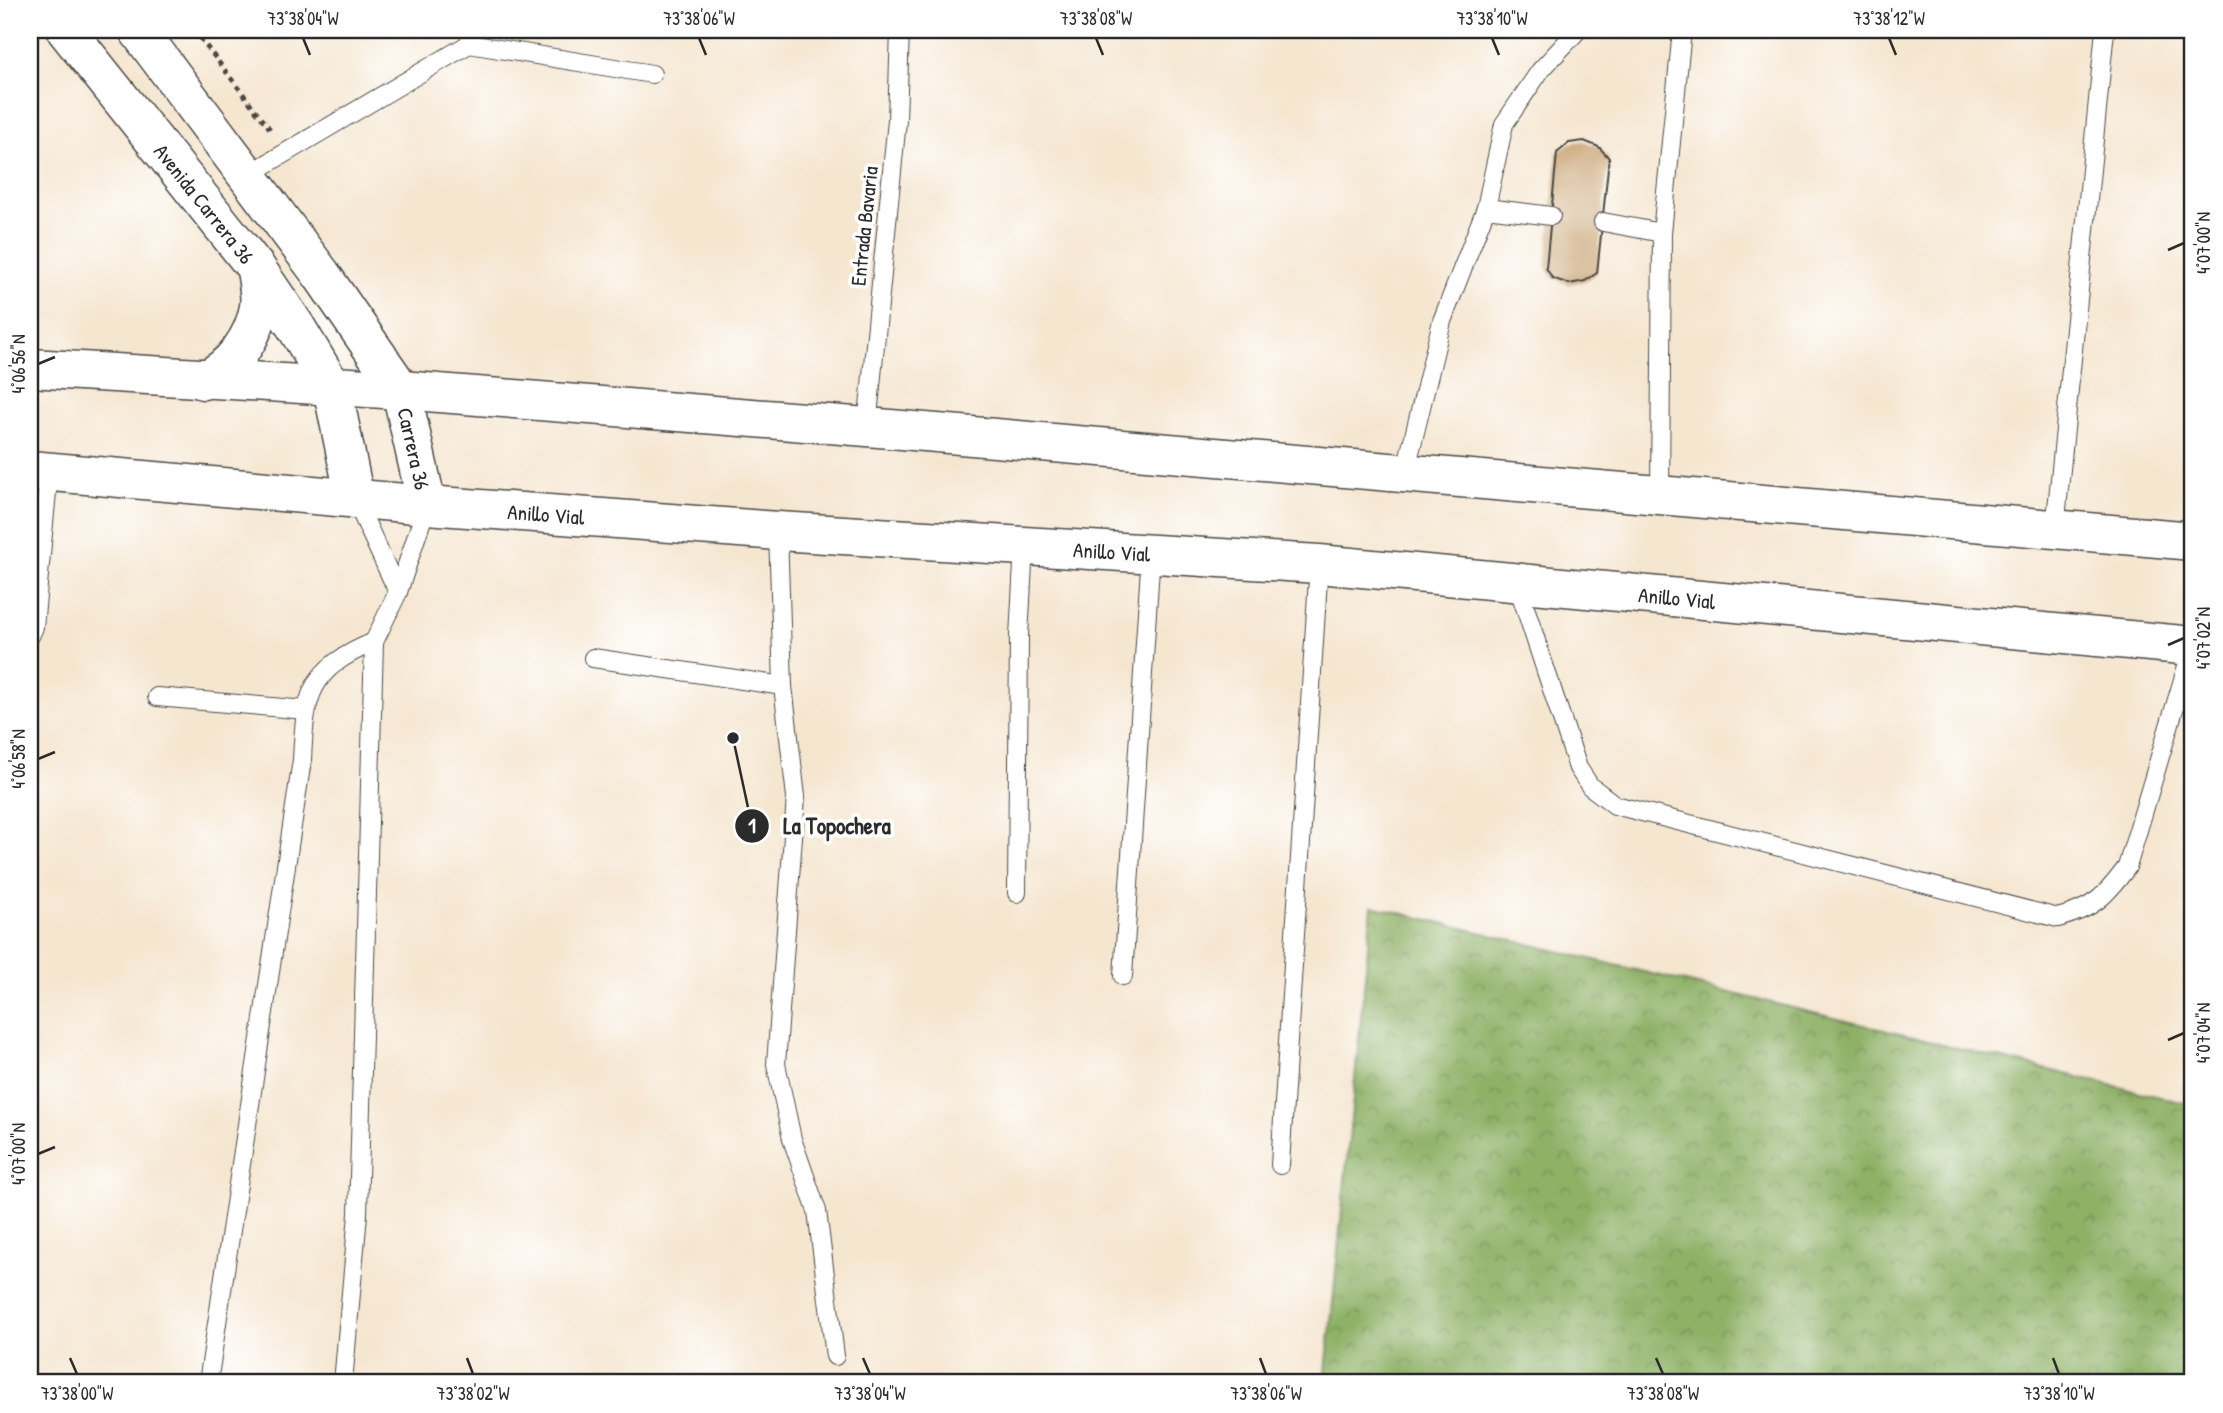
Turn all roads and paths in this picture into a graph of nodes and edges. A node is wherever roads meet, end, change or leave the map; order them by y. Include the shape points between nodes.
1 (66, 30) edge
2 (138, 30) edge
3 (194, 30) edge
4 (900, 30) edge
5 (1578, 30) edge
6 (1682, 30) edge
7 (2105, 30) edge
8 (470, 37) edge
9 (652, 74) dead end
10 (287, 152) junction
11 (248, 175) junction
12 (1486, 208) junction
13 (1551, 216) dead end
14 (1603, 222) dead end
15 (1662, 233) junction
16 (256, 268) junction
17 (30, 368) edge
18 (202, 380) junction
19 (332, 387) junction
20 (401, 390) junction
21 (867, 427) junction
22 (39, 471) edge
23 (1405, 473) junction
24 (1660, 495) junction
25 (355, 499) junction
26 (427, 505) junction
27 (2055, 529) junction
28 (778, 531) junction
29 (2193, 541) edge
30 (1024, 545) junction
31 (1151, 552) junction
32 (1319, 564) junction
33 (1516, 580) junction
34 (398, 592) junction
35 (30, 636) edge
36 (374, 642) junction
37 (2193, 646) edge
38 (593, 658) dead end
39 (783, 686) junction
40 (157, 697) dead end
41 (306, 710) junction
42 (1017, 892) dead end
43 (1123, 976) dead end
44 (1280, 1165) dead end
45 (835, 1356) dead end
46 (208, 1383) edge
47 (343, 1383) edge

1 - 16 main road, Avenida Carrera 36
2 - 11 main road
3 - 10 path
4 - 21 lane, Entrada Bavaria via 897,120
5 - 12 lane via 1540,71 1504,124
6 - 15 lane
7 - 27 lane
8 - 9 lane
8 - 10 lane
10 - 11 lane
11 - 20 main road
12 - 13 lane
12 - 23 lane via 1442,321
14 - 15 lane
15 - 24 lane
16 - 18 main road via 259,307 245,344 219,374
16 - 19 main road, Avenida Carrera 36
17 - 18 main road
18 - 19 main road
19 - 20 main road
19 - 25 main road
20 - 21 main road
20 - 26 main road, Carrera 36
21 - 23 main road
22 - 25 main road, Anillo Vial
22 - 35 lane via 34,627
23 - 24 main road
24 - 27 main road
25 - 26 main road, Anillo Vial
25 - 34 lane
26 - 28 main road, Anillo Vial
26 - 34 lane
27 - 29 main road
28 - 30 main road, Anillo Vial
28 - 39 lane
30 - 31 main road, Anillo Vial
30 - 42 lane
31 - 32 main road, Anillo Vial
31 - 43 lane
32 - 33 main road, Anillo Vial
32 - 44 lane
33 - 37 main road, Anillo Vial
33 - 37 lane via 1578,768 1590,786 1615,805 2058,918 2082,912 2106,897 2127,867
34 - 36 lane
36 - 41 lane via 341,656 322,673
36 - 47 lane via 358,1214
38 - 39 lane
39 - 45 lane via 796,797 776,1064 792,1139 817,1211
40 - 41 lane
41 - 46 lane

